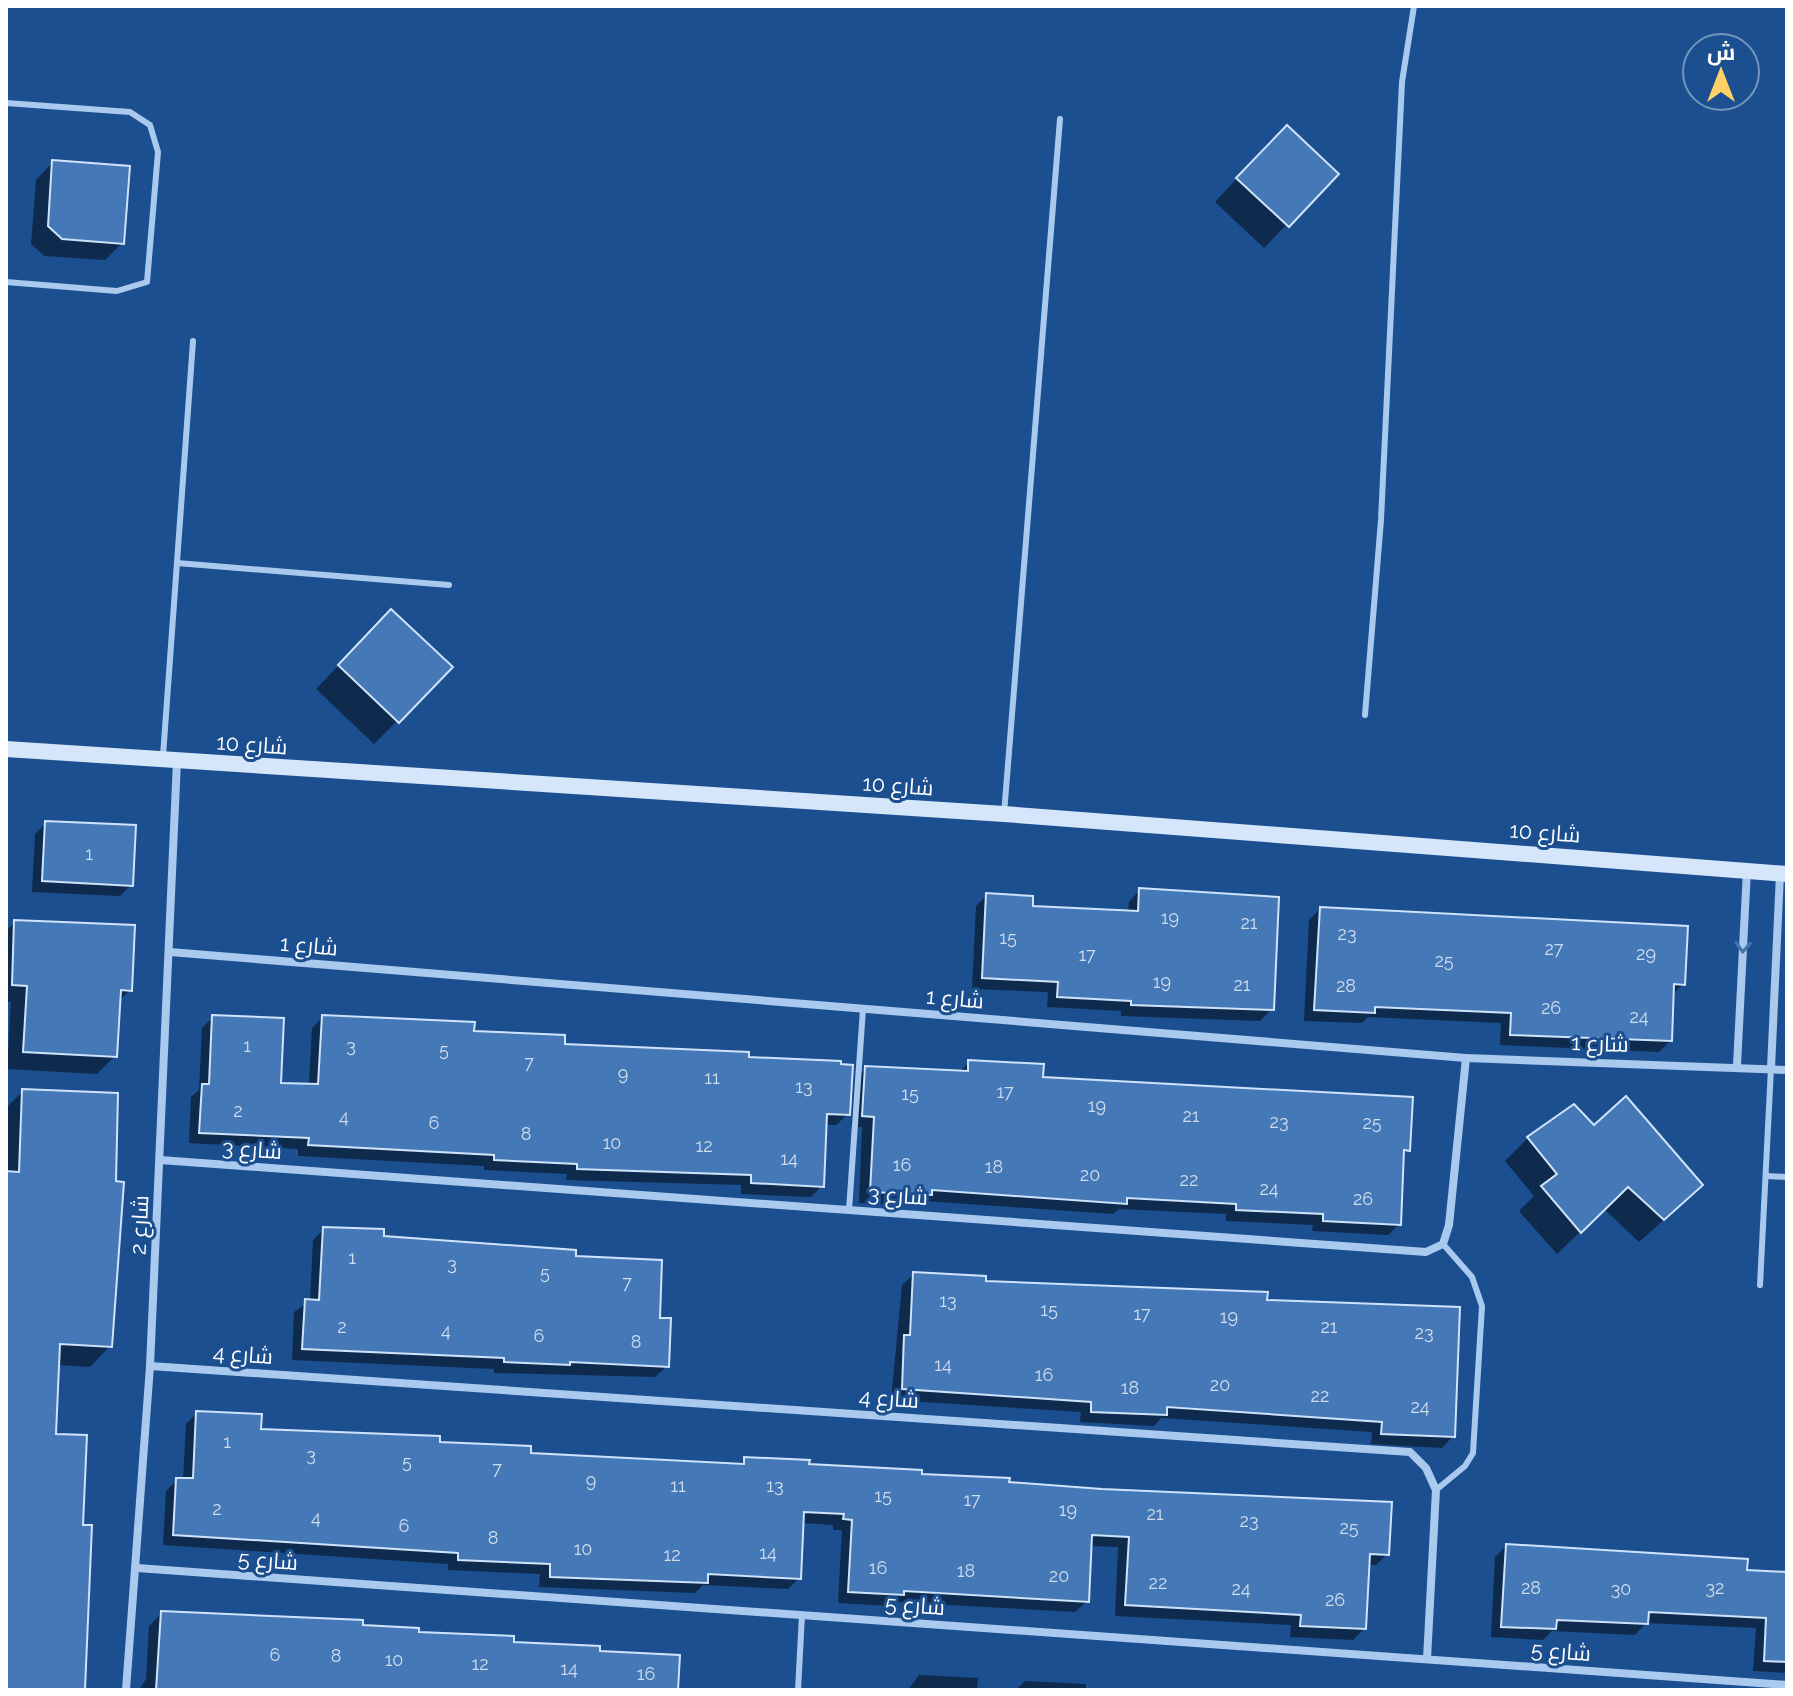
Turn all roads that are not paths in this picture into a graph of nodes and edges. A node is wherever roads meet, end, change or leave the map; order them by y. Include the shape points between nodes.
1 (1414, 6) edge
2 (6, 103) edge
3 (1060, 119) dead end
4 (6, 282) edge
5 (193, 341) dead end
6 (177, 563) junction
7 (449, 585) dead end
8 (1365, 715) dead end
9 (6, 749) edge
10 (170, 760) junction
11 (1004, 814) junction
12 (1747, 869) junction
13 (1784, 874) edge
14 (170, 952) junction
15 (863, 1009) junction
16 (1466, 1058) junction
17 (1737, 1065) junction
18 (1771, 1068) junction
19 (1787, 1070) edge
20 (160, 1160) junction
21 (1767, 1176) junction
22 (1787, 1177) edge
23 (849, 1210) junction
24 (1443, 1244) junction
25 (1760, 1285) dead end
26 (150, 1366) junction
27 (1436, 1490) junction
28 (137, 1568) junction
29 (802, 1615) junction
30 (1427, 1659) junction
31 (1690, 1678) junction
32 (1728, 1685) edge
33 (1787, 1685) edge
34 (126, 1690) edge
35 (798, 1690) edge
36 (1689, 1690) edge

1 - 8 lane via 1402,82 1381,520
2 - 4 lane via 130,112 150,125 158,152 147,282 117,291
3 - 11 lane
5 - 6 lane
6 - 7 lane
6 - 10 lane
9 - 10 street, شارع 10
10 - 11 street, شارع 10
10 - 14 street, شارع 2
11 - 12 street, شارع 10
12 - 13 street, شارع 10
12 -> 17 street
13 - 18 street
14 - 15 street, شارع 1
14 - 20 street, شارع 2
15 - 16 street, شارع 1
15 - 23 lane
16 - 17 street, شارع 1
16 - 24 street
17 - 18 street, شارع 1
18 - 19 street, شارع 1
18 - 21 lane
20 - 23 street, شارع 3
20 - 26 street, شارع 2
21 - 22 lane
21 - 25 lane
23 - 24 street, شارع 3 via 1426,1252
24 - 27 lane via 1472,1277 1482,1306 1473,1453
26 - 27 street, شارع 4 via 1410,1452 1426,1468
26 - 28 street, شارع 2
27 - 30 street
28 - 29 street, شارع 5
28 - 34 street, شارع 2
29 - 30 street, شارع 5
29 - 35 lane
30 - 31 street, شارع 5
31 - 32 street, شارع 5
31 - 36 street
32 - 33 street, شارع 5

